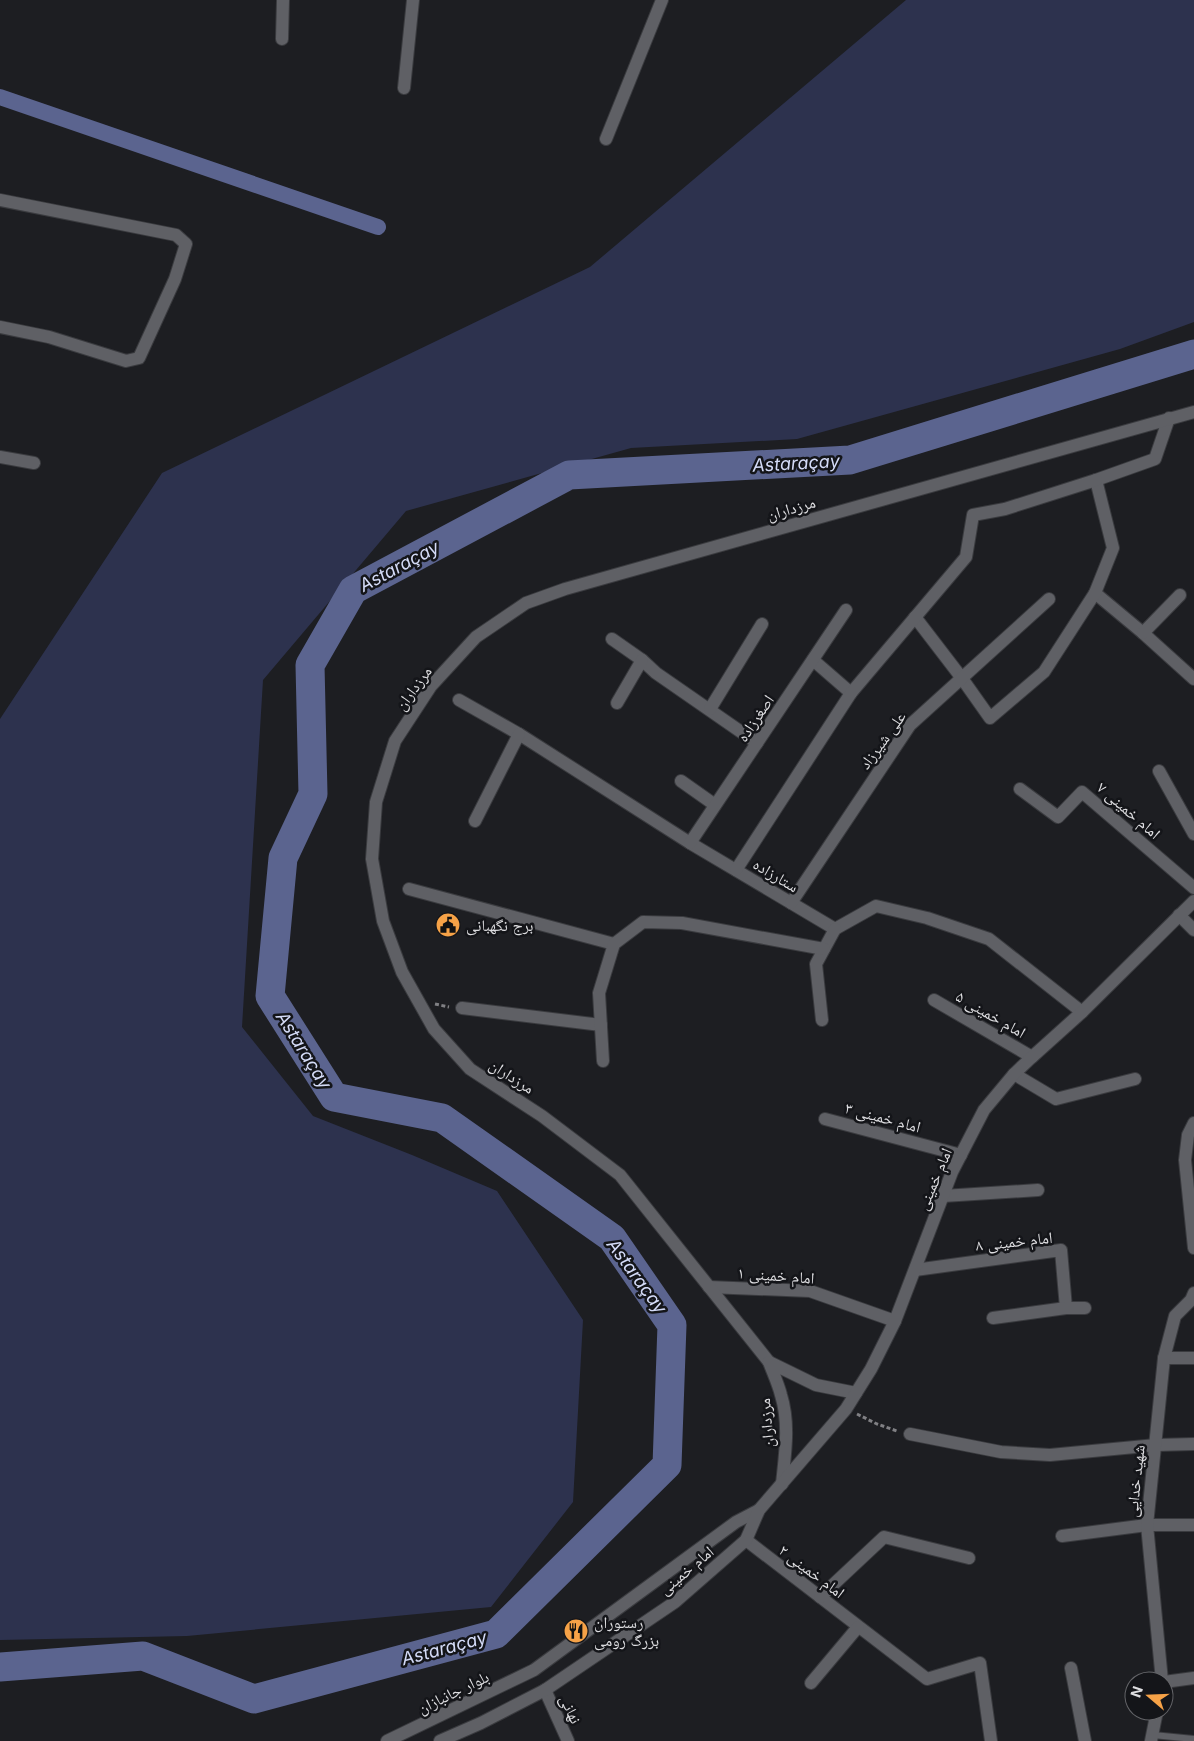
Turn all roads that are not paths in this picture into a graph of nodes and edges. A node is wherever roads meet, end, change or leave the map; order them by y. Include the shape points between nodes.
1 (283, 0) edge
2 (413, 0) edge
3 (662, 0) edge
4 (282, 39) dead end
5 (404, 88) dead end
6 (606, 139) dead end
7 (0, 200) edge
8 (0, 327) edge
9 (1191, 415) edge
10 (1168, 418) junction
11 (0, 457) edge
12 (34, 463) dead end
13 (1096, 480) junction
14 (1095, 593) junction
15 (1180, 595) dead end
16 (1049, 600) dead end
17 (846, 610) dead end
18 (915, 617) junction
19 (762, 624) dead end
20 (1143, 632) junction
21 (612, 640) dead end
22 (642, 660) junction
23 (813, 660) junction
24 (962, 677) junction
25 (1194, 679) edge
26 (851, 693) junction
27 (459, 700) dead end
28 (617, 703) dead end
29 (710, 709) junction
30 (519, 734) junction
31 (757, 743) junction
32 (1159, 771) dead end
33 (681, 781) dead end
34 (1020, 789) dead end
35 (716, 805) junction
36 (475, 821) dead end
37 (1194, 834) edge
38 (690, 843) junction
39 (736, 870) junction
40 (1194, 888) edge
41 (410, 889) dead end
42 (1194, 901) edge
43 (791, 903) junction
44 (1179, 915) junction
45 (835, 929) junction
46 (1194, 930) edge
47 (614, 944) junction
48 (824, 949) junction
49 (934, 1000) dead end
50 (462, 1008) road end
51 (1082, 1012) junction
52 (822, 1020) dead end
53 (601, 1025) junction
54 (1032, 1057) junction
55 (603, 1060) dead end
56 (1014, 1074) junction
57 (1135, 1078) dead end
58 (825, 1119) dead end
59 (1194, 1123) edge
60 (961, 1155) junction
61 (1038, 1190) dead end
62 (943, 1196) junction
63 (1194, 1248) edge
64 (915, 1270) junction
65 (709, 1286) junction
66 (1194, 1293) edge
67 (1066, 1308) junction
68 (1085, 1308) dead end
69 (993, 1318) dead end
70 (895, 1321) junction
71 (1164, 1358) junction
72 (1194, 1358) edge
73 (769, 1362) junction
74 (856, 1393) junction
75 (910, 1434) road end
76 (1194, 1444) edge
77 (1156, 1445) junction
78 (782, 1484) junction
79 (759, 1510) junction
80 (1194, 1525) edge
81 (1147, 1526) junction
82 (1062, 1536) dead end
83 (746, 1540) junction
84 (969, 1558) dead end
85 (820, 1597) junction
86 (858, 1626) junction
87 (1071, 1668) dead end
88 (534, 1670) junction
89 (1162, 1671) edge
90 (1194, 1678) edge
91 (1174, 1681) edge
92 (811, 1683) dead end
93 (544, 1690) junction
94 (1155, 1721) edge
95 (1152, 1738) edge
96 (1194, 1739) edge
97 (387, 1741) edge
98 (440, 1741) edge
99 (568, 1741) edge
100 (991, 1741) edge
101 (1085, 1741) edge

1 - 4 street
2 - 5 street
3 - 6 street
7 - 8 street via 176,235 186,244 175,279 139,358 126,361 49,337
9 - 10 street, مرزداران
10 - 13 street via 1155,459
10 - 65 street, مرزداران via 565,589 526,603 476,637 432,686 395,741 376,802 372,859 383,921 402,972 434,1029 470,1068 542,1116 620,1175
11 - 12 street
13 - 14 street via 1113,548
13 - 18 street via 973,516 966,557
14 - 20 street
14 - 24 street via 1044,672 990,718
15 - 20 street
16 - 24 street, علی شیرزاد
17 - 23 street, اصغرزاده
18 - 24 street
18 - 26 street
19 - 29 street
20 - 25 street
21 - 22 street
22 - 28 street
22 - 29 street
23 - 26 street
23 - 31 street, اصغرزاده
24 - 43 street, علی شیرزاد via 910,725
26 - 39 street
27 - 30 street, ستارزاده
29 - 31 street
30 - 36 street
30 - 38 street, ستارزاده
31 - 35 street, اصغرزاده
32 - 37 street
33 - 35 street
34 - 40 street, امام خمینی ۷ via 1058,817 1082,792
35 - 38 street, اصغرزاده
38 - 39 street, ستارزاده
39 - 43 street, ستارزاده
41 - 47 street
42 - 44 street, امام خمینی
43 - 45 street, ستارزاده
44 - 46 street
44 - 51 street, امام خمینی
45 - 48 street
45 - 51 street via 876,906 989,938
47 - 48 street via 644,922 682,922
47 - 53 street via 599,993
48 - 52 street via 816,964
49 - 54 street, امام خمینی ۵
50 - 53 street
51 - 54 street, امام خمینی
53 - 55 street
54 - 56 street, امام خمینی
56 - 57 street via 1056,1099
56 - 60 street, امام خمینی via 984,1110
58 - 60 street, امام خمینی ۳
59 - 63 street via 1188,1134 1185,1160
60 - 62 street, امام خمینی
61 - 62 street
62 - 64 street, امام خمینی
64 - 67 street, امام خمینی ۸ via 1061,1250
64 - 70 street, امام خمینی
65 - 70 street, امام خمینی ۱ via 810,1291
65 - 73 street, مرزداران
66 - 71 street, شهید خدایی via 1175,1316
67 - 68 street
67 - 69 street
70 - 74 street, امام خمینی
71 - 72 street
71 - 77 street, شهید خدایی
73 - 74 street, مرزداران via 816,1385
73 - 78 street, مرزداران via 782,1395 785,1416 787,1438
74 - 78 street, امام خمینی
75 - 77 street via 1001,1452 1050,1455
76 - 77 street
77 - 81 street, شهید خدایی
78 - 79 street, امام خمینی
79 - 83 street, امام خمینی
79 - 88 street, امام خمینی via 736,1522
80 - 81 street
81 - 82 street
81 - 89 street, شهید خدایی
83 - 85 street, امام خمینی ۲
83 - 93 street, امام خمینی via 676,1602
84 - 85 street via 884,1537
85 - 86 street, امام خمینی ۲
86 - 92 street
86 - 100 street, امام خمینی ۲ via 927,1679 980,1663
87 - 101 street
88 - 93 street, نهانی
88 - 97 street, بلوار جانبازان
90 - 91 street
93 - 98 street
93 - 99 street, نهانی
94 - 95 street
95 - 96 lane

